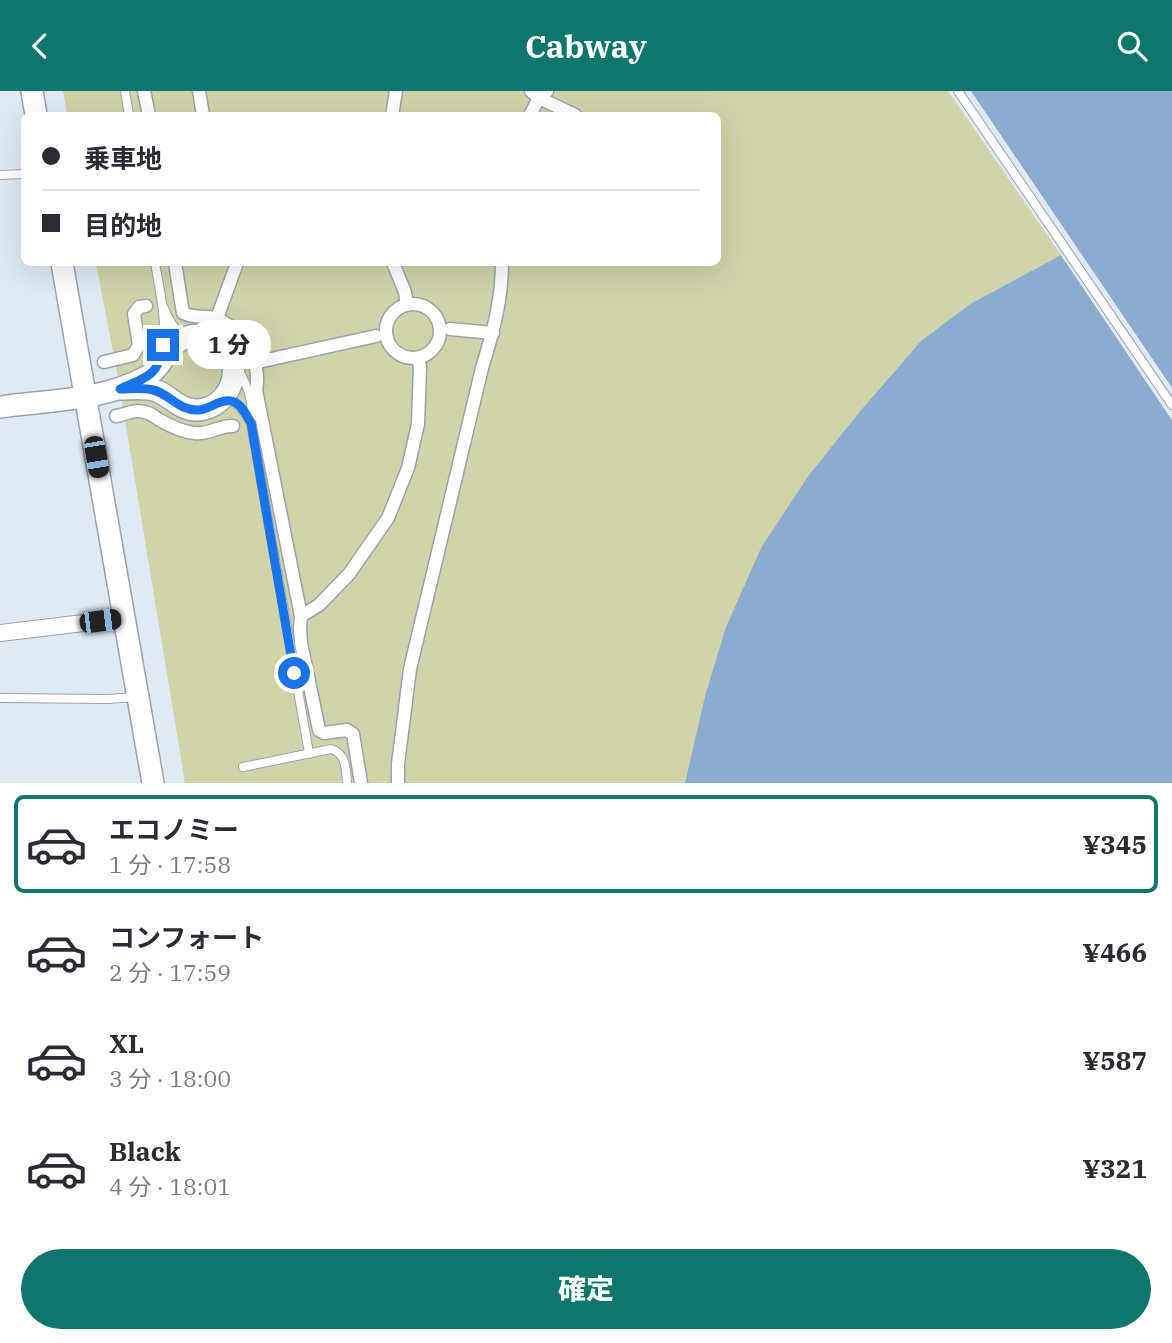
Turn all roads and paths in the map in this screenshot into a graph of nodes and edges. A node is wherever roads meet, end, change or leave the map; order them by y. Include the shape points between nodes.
1 (32, 91) edge
2 (125, 91) edge
3 (144, 91) edge
4 (199, 91) edge
5 (396, 91) edge
6 (958, 91) edge
7 (539, 93) edge
8 (36, 112) edge
9 (128, 112) edge
10 (148, 112) edge
11 (202, 112) edge
12 (392, 112) edge
13 (531, 112) edge
14 (570, 112) edge
15 (21, 174) edge
16 (0, 175) edge
17 (63, 266) edge
18 (156, 266) edge
19 (175, 266) edge
20 (236, 266) edge
21 (394, 266) edge
22 (502, 266) edge
23 (162, 302) junction
24 (407, 305) junction
25 (146, 306) dead end
26 (217, 318) junction
27 (450, 329) dead end
28 (493, 333) junction
29 (188, 336) junction
30 (376, 336) dead end
31 (418, 358) junction
32 (161, 360) junction
33 (232, 361) junction
34 (104, 362) dead end
35 (254, 363) junction
36 (120, 389) junction
37 (86, 396) junction
38 (220, 402) junction
39 (1172, 405) edge
40 (0, 407) edge
41 (116, 417) dead end
42 (251, 423) junction
43 (233, 426) dead end
44 (301, 616) junction
45 (125, 618) junction
46 (0, 633) edge
47 (139, 697) junction
48 (0, 698) edge
49 (309, 753) junction
50 (243, 768) dead end
51 (153, 783) edge
52 (348, 783) edge
53 (361, 783) edge
54 (398, 783) edge

1 - 8 street
2 - 9 lane
3 - 10 street
4 - 11 street
5 - 12 street
6 - 39 lane
7 - 13 street
7 - 14 street
15 - 16 lane
17 - 37 street
18 - 23 lane
19 - 26 street via 183,313
20 - 26 street
21 - 24 street
22 - 28 street
23 - 29 lane via 173,327
23 - 32 lane
24 - 31 street via 392,314 388,340 398,354
24 - 31 street via 425,306 440,328 436,345
25 - 34 street via 134,314 139,345 133,355
26 - 35 street via 239,333
27 - 28 street
28 - 54 street via 410,669
29 - 32 street via 168,349
29 - 33 street via 214,340
30 - 35 street
31 - 44 street via 418,424 408,468 387,518 349,574 319,605
32 - 36 street via 151,374
33 - 38 street via 230,390
33 - 42 lane via 250,395
35 - 44 street
36 - 37 street
36 - 38 street via 152,389 186,409 210,408
37 - 40 street
37 - 45 street
38 - 42 lane via 237,403
41 - 43 street via 148,412 172,426 202,434
42 - 49 lane
44 - 53 street via 319,730 353,734
45 - 46 street
45 - 47 street
47 - 48 lane
47 - 51 street
49 - 50 lane
49 - 52 lane via 339,751

